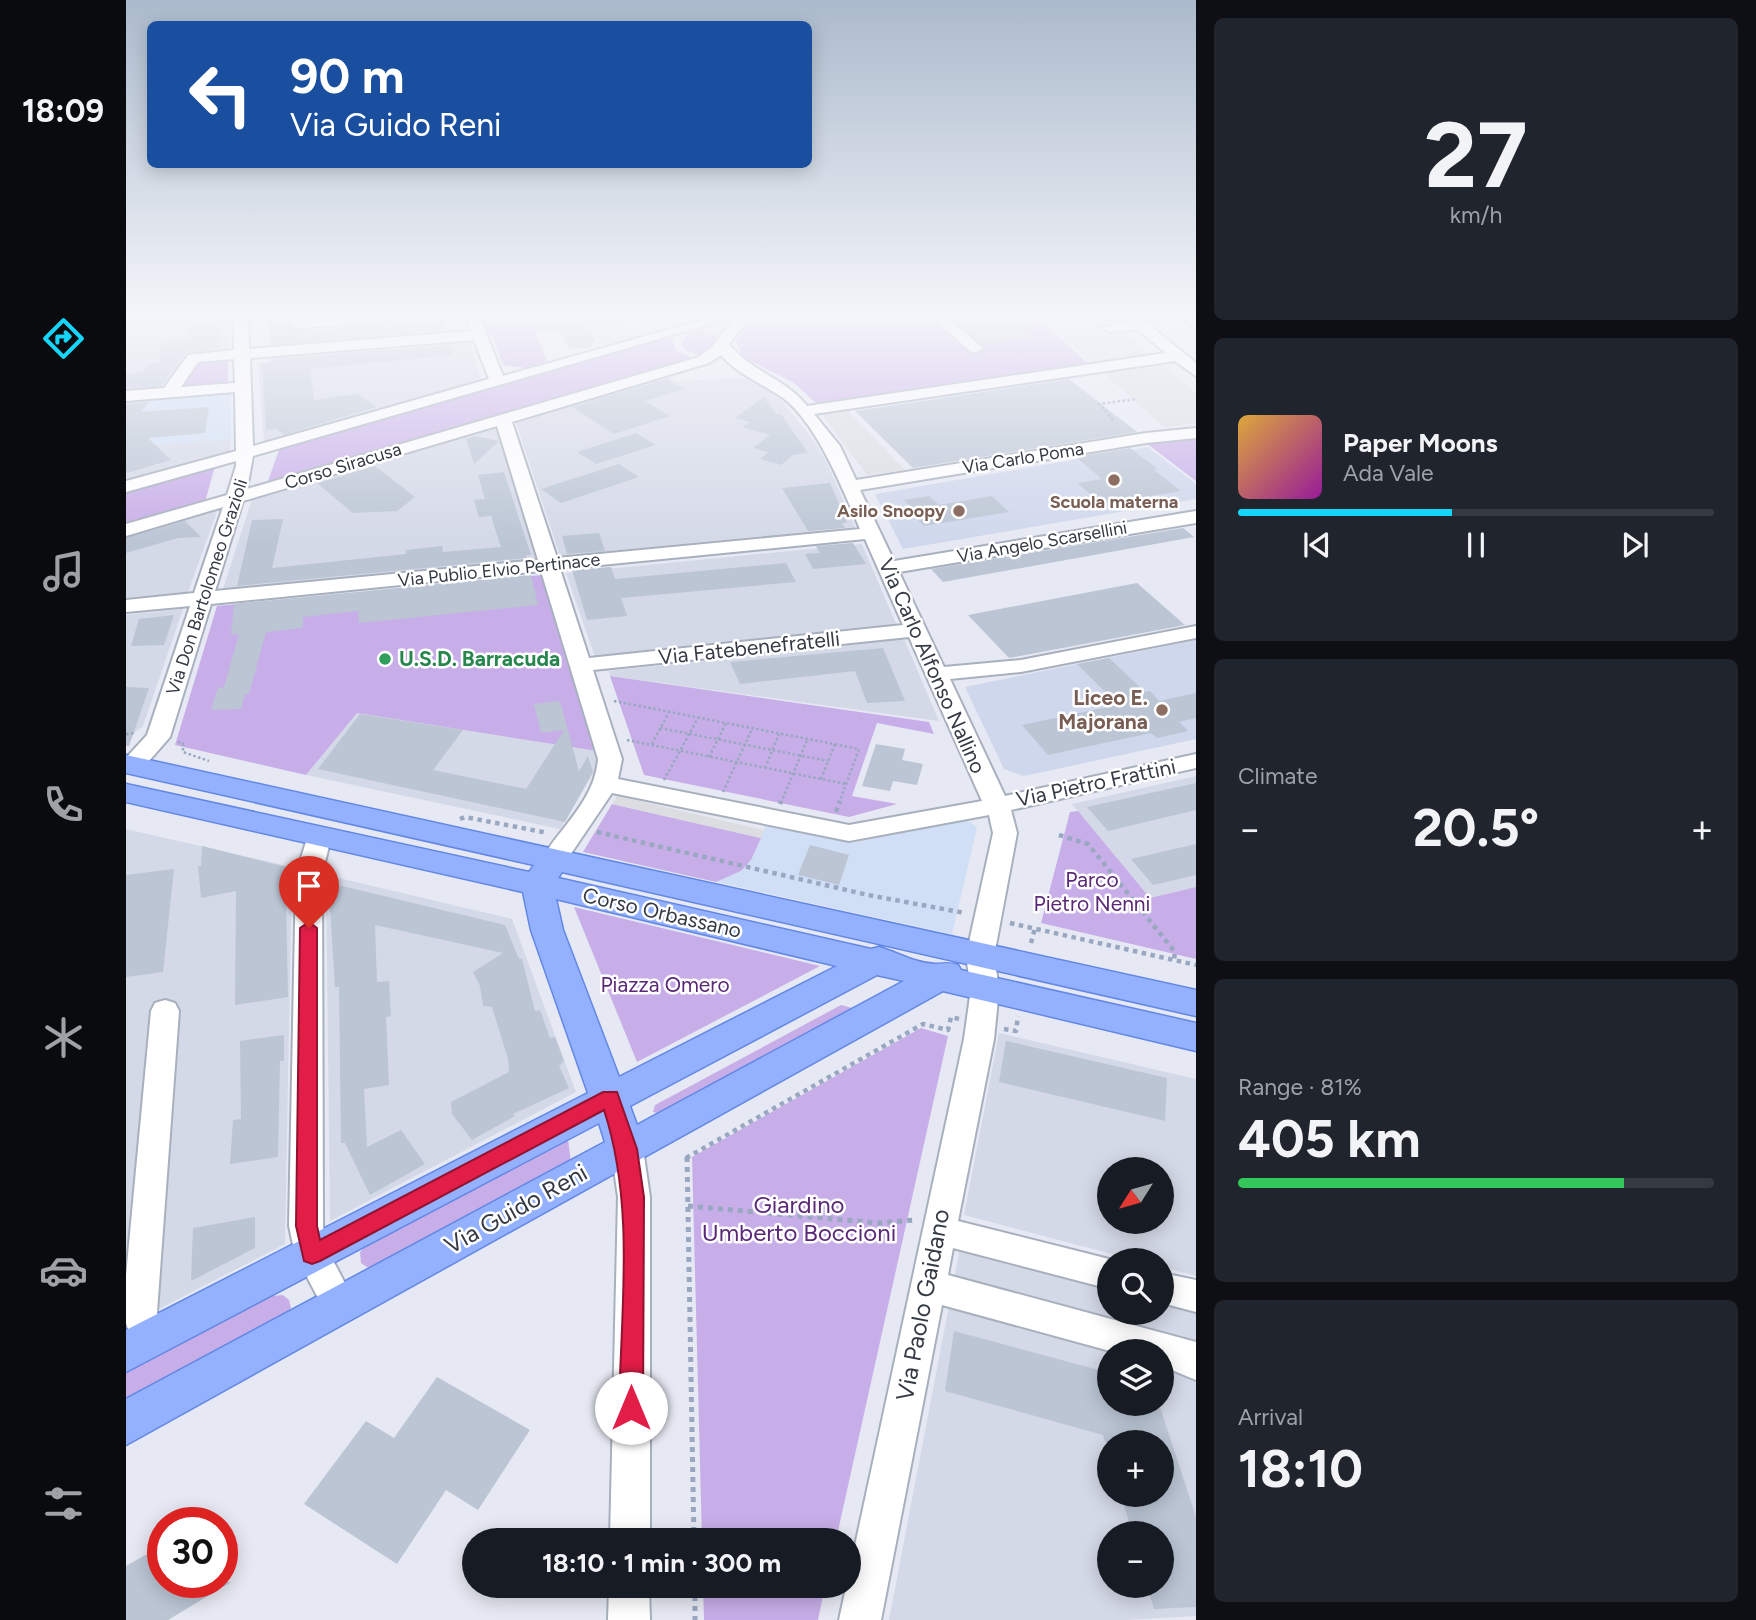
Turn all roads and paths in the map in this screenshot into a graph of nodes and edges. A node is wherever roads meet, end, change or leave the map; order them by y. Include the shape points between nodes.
1 (160, 394) edge
2 (244, 394) edge
3 (457, 394) edge
4 (588, 394) edge
5 (787, 394) edge
6 (922, 394) edge
7 (126, 396) edge
8 (1137, 399) dead end
9 (805, 411) junction
10 (503, 418) junction
11 (1113, 420) dead end
12 (1196, 433) edge
13 (246, 453) junction
14 (851, 486) junction
15 (126, 487) edge
16 (236, 498) junction
17 (1188, 518) edge
18 (126, 530) edge
19 (872, 533) junction
20 (1196, 533) edge
21 (549, 565) junction
22 (887, 568) junction
23 (204, 599) junction
24 (126, 606) edge
25 (916, 630) junction
26 (1196, 632) edge
27 (581, 665) junction
28 (937, 674) junction
29 (614, 701) dead end
30 (669, 712) junction
31 (698, 718) junction
32 (726, 723) junction
33 (660, 728) junction
34 (753, 728) junction
35 (780, 733) junction
36 (126, 734) edge
37 (690, 734) junction
38 (158, 737) junction
39 (807, 739) junction
40 (627, 740) dead end
41 (718, 740) junction
42 (835, 744) junction
43 (651, 745) junction
44 (745, 745) junction
45 (772, 750) junction
46 (680, 751) junction
47 (800, 756) junction
48 (709, 757) junction
49 (828, 761) junction
50 (1196, 761) edge
51 (737, 762) junction
52 (220, 764) dead end
53 (765, 768) junction
54 (793, 774) junction
55 (821, 779) junction
56 (664, 782) dead end
57 (129, 783) edge
58 (604, 784) junction
59 (846, 784) junction
60 (722, 794) dead end
61 (779, 806) dead end
62 (996, 806) junction
63 (834, 817) dead end
64 (457, 821) dead end
65 (577, 828) junction
66 (1059, 835) dead end
67 (318, 838) junction
68 (546, 871) junction
69 (988, 918) junction
70 (1035, 928) junction
71 (913, 942) junction
72 (1174, 960) junction
73 (873, 962) junction
74 (1196, 965) edge
75 (982, 973) junction
76 (938, 978) junction
77 (1024, 982) junction
78 (1196, 1003) edge
79 (164, 1010) dead end
80 (981, 1023) junction
81 (1196, 1038) edge
82 (610, 1098) junction
83 (627, 1149) junction
84 (687, 1206) junction
85 (941, 1216) junction
86 (312, 1254) junction
87 (1097, 1270) edge
88 (927, 1285) junction
89 (1174, 1291) edge
90 (1196, 1296) edge
91 (340, 1306) junction
92 (138, 1346) edge
93 (1196, 1363) edge
94 (126, 1423) edge
95 (630, 1528) edge
96 (694, 1528) edge
97 (629, 1598) edge
98 (695, 1598) edge
99 (629, 1620) edge
100 (695, 1620) edge
101 (860, 1620) edge

1 - 7 street
2 - 13 street, Via Don Bartolomeo Grazioli
3 - 13 street, Corso Siracusa
4 - 10 street, Corso Siracusa
5 - 9 street, Via Carlo Alfonso Nallino
6 - 9 street
8 - 11 path via 1099,404
9 - 14 street, Via Carlo Alfonso Nallino via 831,446
10 - 16 street, Corso Siracusa
10 - 21 street
12 - 14 street, Via Carlo Poma via 1170,429
13 - 15 street, Corso Siracusa
13 - 16 street, Via Don Bartolomeo Grazioli
14 - 19 street, Via Carlo Alfonso Nallino
16 - 18 street, Corso Siracusa
16 - 23 street, Via Don Bartolomeo Grazioli
17 - 20 street
17 - 22 street, Via Angelo Scarsellini
19 - 21 street, Via Publio Elvio Pertinace
19 - 22 street, Via Carlo Alfonso Nallino
21 - 23 street, Via Publio Elvio Pertinace
21 - 27 street
22 - 25 street, Via Carlo Alfonso Nallino
23 - 24 street, Via Publio Elvio Pertinace
23 - 38 street, Via Don Bartolomeo Grazioli
25 - 27 street, Via Fatebenefratelli
25 - 28 street, Via Carlo Alfonso Nallino
26 - 28 street via 1021,666
27 - 58 street via 610,759
28 - 62 street, Via Carlo Alfonso Nallino
29 - 30 path
30 - 31 path
30 - 33 path
31 - 32 path
31 - 37 path
32 - 34 path
32 - 41 path
33 - 37 path
33 - 43 path
34 - 35 path
34 - 44 path
35 - 39 path
35 - 45 path
36 - 38 path
37 - 41 path
37 - 46 path
38 - 52 path via 183,743 183,752
38 - 57 street, Via Don Bartolomeo Grazioli
39 - 42 path
39 - 47 path
40 - 43 path
41 - 44 path
41 - 48 path
42 - 49 path
42 - 59 path via 859,749
43 - 46 path
44 - 45 path
44 - 51 path
45 - 47 path
45 - 53 path
46 - 48 path
46 - 56 path
47 - 49 path
47 - 54 path
48 - 51 path
49 - 55 path
50 - 62 street, Via Pietro Frattini
51 - 53 path
51 - 60 path
53 - 54 path
54 - 55 path
54 - 61 path
55 - 59 path
57 - 67 main road, Corso Orbassano
57 - 68 main road, Corso Orbassano
58 - 62 street via 849,833
58 - 65 street
59 - 63 path
62 - 69 street, Via Carlo Alfonso Nallino via 1005,833
64 - 65 path via 465,817 546,833
65 - 68 street
65 - 69 path
66 - 72 path via 1088,844 1175,952
67 - 68 main road, Corso Orbassano
67 - 86 street via 309,874 306,1226
68 - 71 main road, Corso Orbassano
68 - 73 main road, Corso Orbassano
68 - 82 main road via 547,929
69 - 70 path
69 - 75 street, Via Carlo Alfonso Nallino
70 - 72 path
70 - 77 path
71 - 73 main road
71 - 75 main road, Corso Orbassano
72 - 74 path
73 - 76 main road, Corso Orbassano
73 - 82 main road
75 - 76 main road, Corso Orbassano
75 - 77 main road, Corso Orbassano
75 - 80 street, Via Paolo Gaidano
76 - 83 main road, Via Guido Reni
77 - 78 main road, Corso Orbassano
77 - 80 path via 1016,1031
77 - 81 main road, Corso Orbassano
79 - 92 street
80 - 84 path via 951,1017 948,1030 923,1024 686,1157
80 - 85 street, Via Paolo Gaidano
82 - 83 main road
82 - 86 main road
83 - 91 main road, Via Guido Reni
83 - 95 street via 634,1197
84 - 85 path via 878,1223 914,1220 920,1195
84 - 96 path
85 - 87 street
85 - 88 street, Via Paolo Gaidano
86 - 91 street
86 - 92 main road
88 - 93 street via 1194,1358
88 - 101 street, Via Paolo Gaidano
89 - 90 street
91 - 94 main road, Via Guido Reni
97 - 99 street
98 - 100 path

